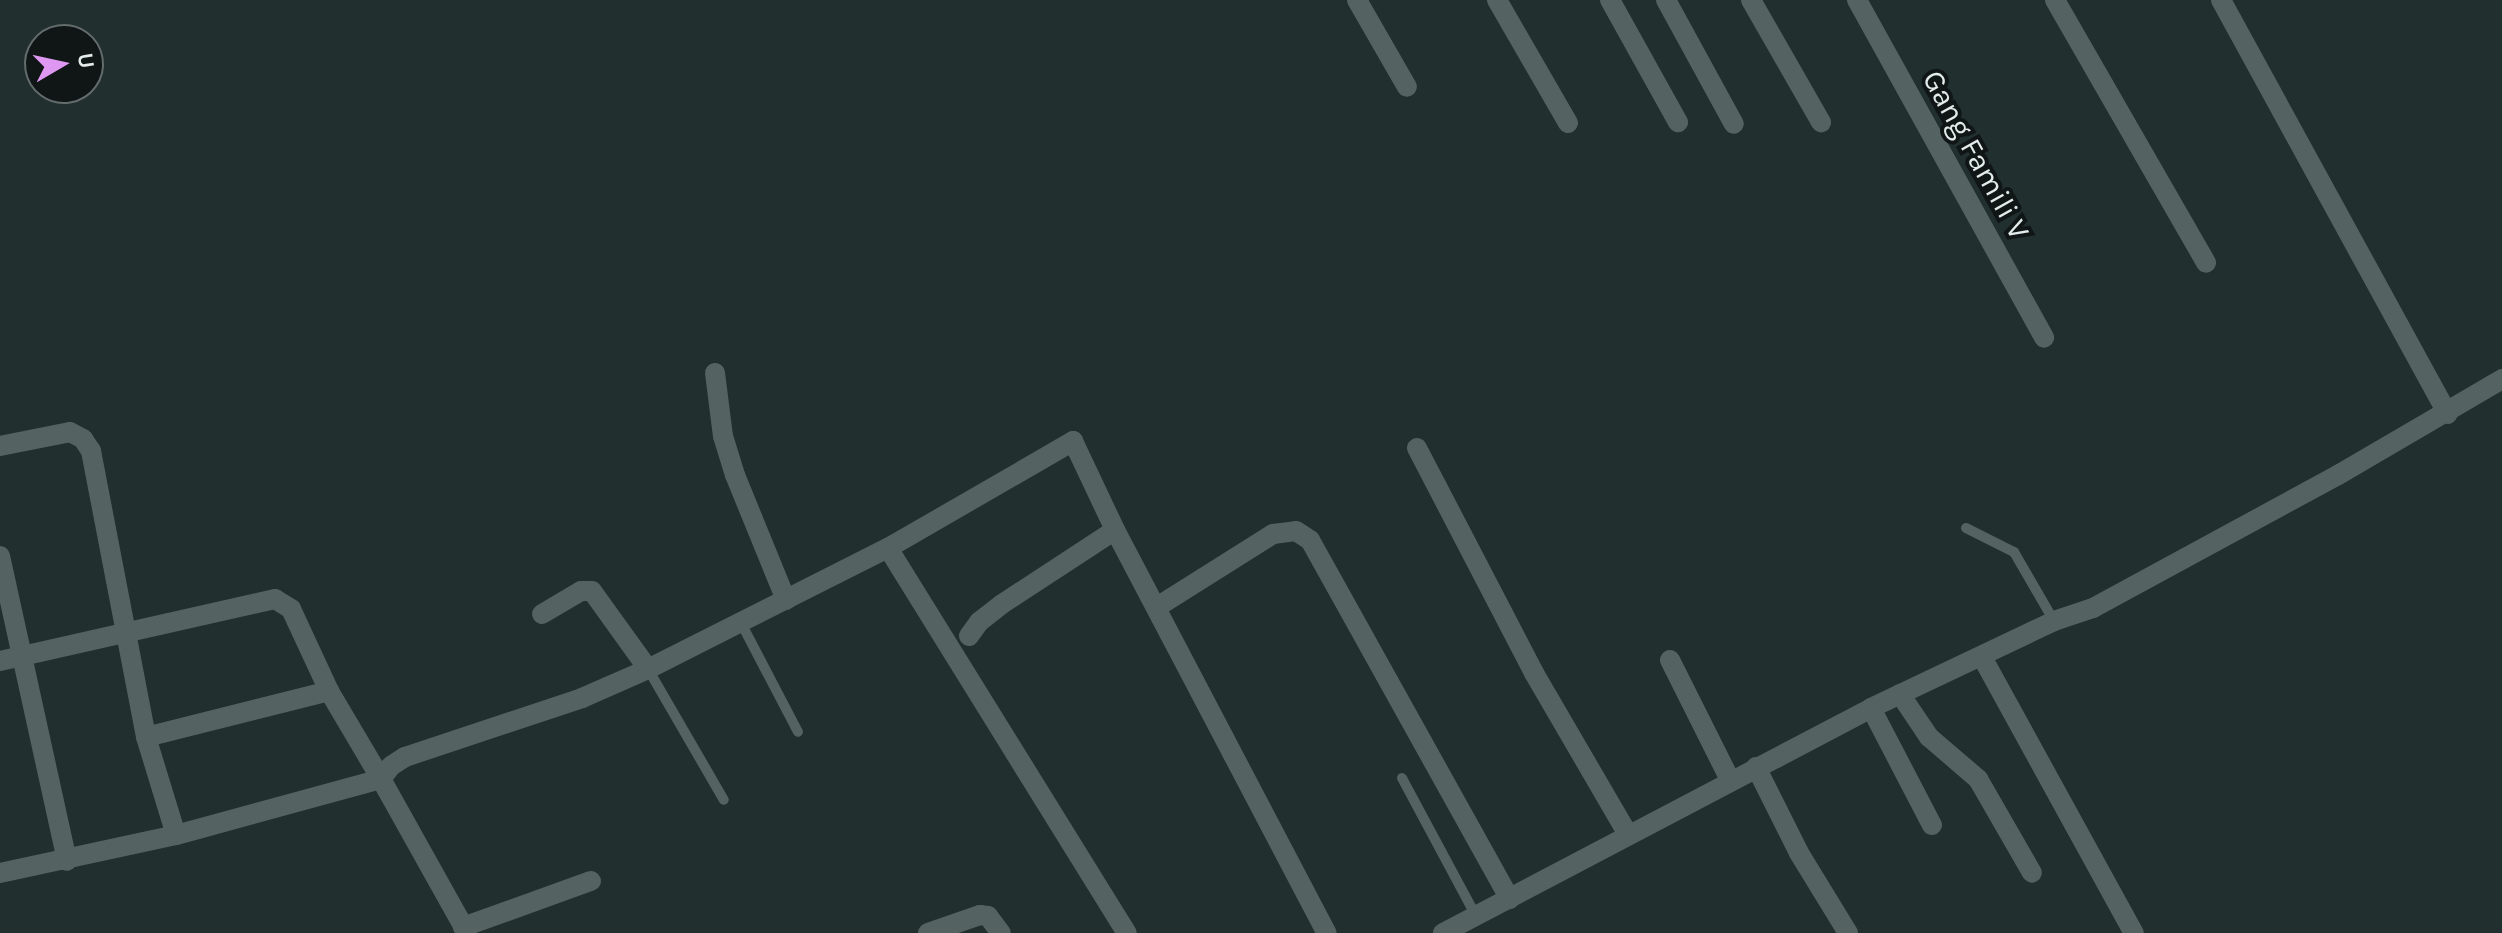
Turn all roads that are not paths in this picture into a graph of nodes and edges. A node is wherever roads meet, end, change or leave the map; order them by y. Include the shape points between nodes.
1 (1357, 0) edge
2 (1497, 0) edge
3 (1610, 0) edge
4 (1666, 0) edge
5 (1751, 0) edge
6 (1857, 0) edge
7 (2055, 0) edge
8 (2221, 0) edge
9 (1407, 87) dead end
10 (1678, 122) dead end
11 (1821, 122) dead end
12 (1568, 123) dead end
13 (1734, 124) dead end
14 (2206, 263) dead end
15 (2044, 338) dead end
16 (715, 373) dead end
17 (2502, 379) edge
18 (2448, 414) junction
19 (0, 446) edge
20 (1417, 448) dead end
21 (1966, 528) dead end
22 (1115, 530) junction
23 (888, 548) junction
24 (0, 556) edge
25 (786, 600) junction
26 (1157, 607) junction
27 (542, 614) dead end
28 (740, 621) junction
29 (2054, 621) junction
30 (127, 632) junction
31 (969, 636) dead end
32 (23, 655) junction
33 (1982, 657) junction
34 (1670, 660) dead end
35 (0, 661) edge
36 (648, 669) junction
37 (329, 691) junction
38 (1900, 694) junction
39 (1871, 708) junction
40 (798, 732) dead end
41 (146, 737) junction
42 (1756, 767) junction
43 (1402, 778) dead end
44 (381, 779) junction
45 (1730, 780) junction
46 (724, 800) dead end
47 (1932, 825) dead end
48 (1627, 833) junction
49 (176, 835) junction
50 (67, 861) junction
51 (0, 873) edge
52 (2032, 873) dead end
53 (591, 881) dead end
54 (1510, 899) junction
55 (1476, 916) junction
56 (465, 930) edge
57 (928, 933) edge
58 (1001, 933) edge
59 (1127, 933) edge
60 (1327, 933) edge
61 (1443, 933) edge
62 (1848, 933) edge
63 (2134, 933) edge

1 - 9 street
2 - 12 street
3 - 10 street
4 - 13 street
5 - 11 street
6 - 15 street, Gang Famili V
7 - 14 street
8 - 18 street
16 - 25 street via 731,462
17 - 18 street
18 - 29 street via 2093,608
19 - 30 street via 70,432 83,439 91,451
20 - 48 street via 1534,673
21 - 29 lane via 2014,552
22 - 23 street via 1073,441
22 - 26 street
22 - 31 street via 1002,604
23 - 25 street
23 - 59 street
24 - 32 street
25 - 28 street
26 - 54 street via 1273,534 1296,531 1310,540
26 - 60 street
27 - 36 street via 581,591 592,591
28 - 36 street
28 - 40 lane
29 - 33 street
30 - 32 street
30 - 37 street via 275,599 291,609
30 - 41 street
32 - 35 street
32 - 50 street
33 - 38 street
33 - 63 street
34 - 45 street
36 - 44 street via 582,698 413,754 391,766
36 - 46 lane
37 - 41 street
37 - 44 street
38 - 39 street
38 - 52 street via 1929,737 1978,779
39 - 42 street
39 - 47 street
41 - 49 street
42 - 45 street
42 - 62 street via 1799,853
43 - 55 lane
44 - 49 street
44 - 56 street
45 - 48 street
48 - 54 street
49 - 50 street
50 - 51 street
53 - 56 street
54 - 55 street
55 - 61 street
57 - 58 street via 980,915 988,916

